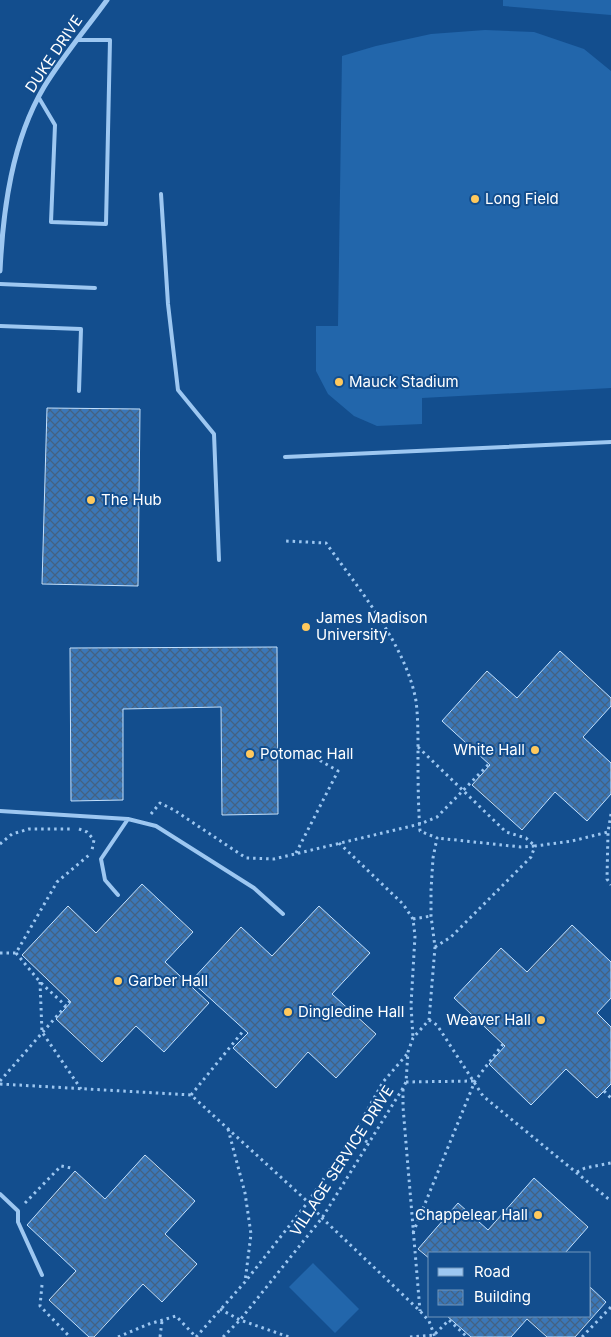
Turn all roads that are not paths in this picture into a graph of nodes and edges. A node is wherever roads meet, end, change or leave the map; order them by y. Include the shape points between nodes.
1 (106, 0) edge
2 (78, 40) junction
3 (39, 98) junction
4 (161, 194) dead end
5 (0, 270) edge
6 (0, 284) edge
7 (95, 288) dead end
8 (0, 326) edge
9 (80, 390) dead end
10 (611, 442) edge
11 (285, 457) dead end
12 (219, 560) dead end
13 (0, 811) edge
14 (128, 819) junction
15 (118, 895) dead end
16 (283, 914) dead end
17 (0, 1194) edge
18 (42, 1275) road end

1 - 2 street, DUKE DRIVE
2 - 3 street, DUKE DRIVE
2 - 3 lane via 110,40 106,224 51,222 55,125
3 - 5 street, DUKE DRIVE via 26,124 12,176
4 - 12 lane via 168,304 178,390 214,434
6 - 7 lane
8 - 9 lane via 81,329
10 - 11 lane
13 - 14 lane
14 - 15 lane via 101,860 105,880
14 - 16 lane via 167,832 254,888
17 - 18 lane via 18,1210 18,1222

